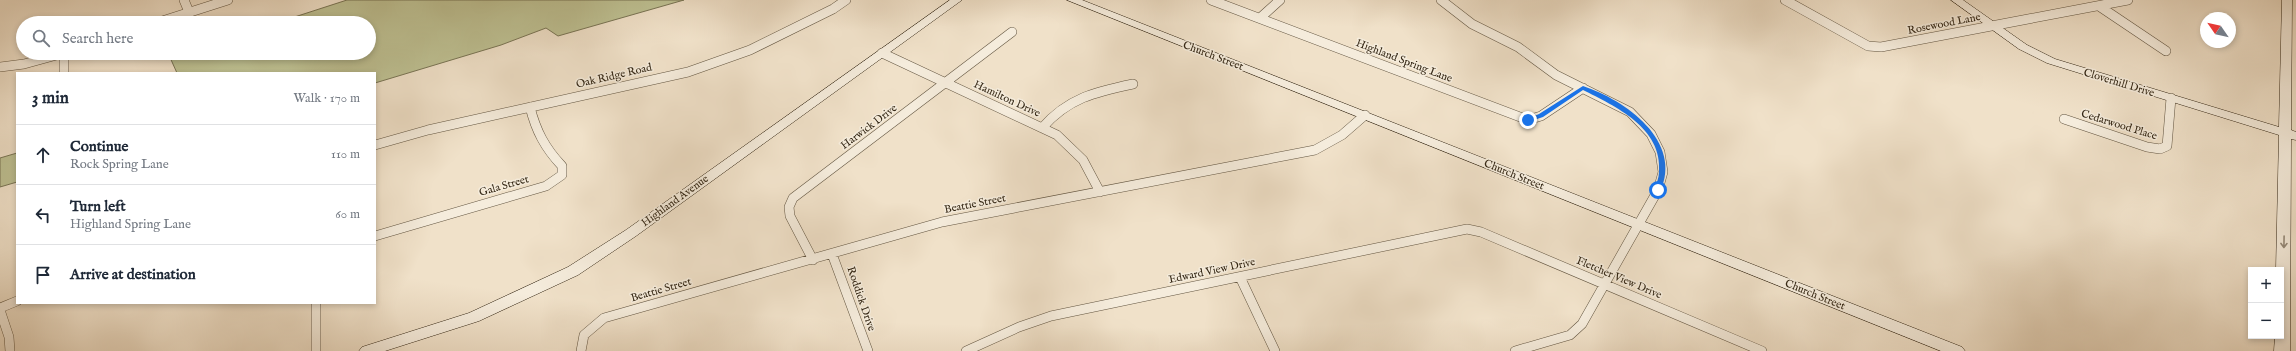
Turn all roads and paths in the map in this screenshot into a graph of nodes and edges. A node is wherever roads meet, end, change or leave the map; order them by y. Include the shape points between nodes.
1 (184, 0) edge
2 (228, 0) edge
3 (846, 0) edge
4 (957, 0) edge
5 (1072, 0) edge
6 (1211, 0) edge
7 (1280, 0) edge
8 (1441, 0) edge
9 (1785, 0) edge
10 (1956, 0) edge
11 (2128, 0) edge
12 (2287, 0) edge
13 (2099, 6) junction
14 (189, 12) junction
15 (177, 16) edge
16 (1260, 18) junction
17 (1992, 26) junction
18 (1012, 32) dead end
19 (2166, 51) dead end
20 (882, 53) junction
21 (39, 60) edge
22 (64, 60) edge
23 (0, 67) edge
24 (64, 72) edge
25 (945, 83) junction
26 (1133, 84) dead end
27 (1583, 88) junction
28 (2171, 98) junction
29 (530, 107) junction
30 (1365, 115) junction
31 (2064, 119) dead end
32 (1042, 128) junction
33 (2291, 135) edge
34 (376, 145) edge
35 (1100, 192) junction
36 (1637, 224) junction
37 (1467, 229) joint
38 (376, 236) edge
39 (832, 254) junction
40 (812, 260) junction
41 (1240, 277) junction
42 (1603, 285) junction
43 (16, 301) edge
44 (316, 304) edge
45 (0, 309) edge
46 (1757, 350) edge
47 (1951, 350) edge
48 (10, 351) edge
49 (316, 351) edge
50 (367, 351) edge
51 (581, 351) edge
52 (868, 351) edge
53 (966, 351) edge
54 (1275, 351) edge
55 (1515, 351) edge
56 (2282, 351) edge

1 - 14 street
2 - 14 street
3 - 29 street, Oak Ridge Road via 782,35 723,61 688,72
4 - 20 main road, Highland Avenue
5 - 30 main road, Church Street
6 - 16 street, Highland Spring Lane
7 - 16 street
8 - 27 street via 1472,24 1499,36 1556,75
9 - 17 street, Rosewood Lane via 1868,46 1881,47
10 - 17 main road, Cloverhill Drive
11 - 13 street, Rosewood Lane
12 - 33 main road
13 - 17 street, Rosewood Lane
13 - 19 street
14 - 15 street
16 - 27 street, Highland Spring Lane via 1528,120 1541,116
17 - 28 main road, Cloverhill Drive via 2023,47 2051,61
18 - 25 street, Harwick Drive
20 - 25 street, Hamilton Drive
20 - 50 main road, Highland Avenue via 631,233 573,271 474,317
21 - 23 street
22 - 24 street
25 - 32 street, Hamilton Drive
25 - 40 street, Harwick Drive via 793,198 789,206 790,216
26 - 32 street via 1078,100 1062,109
27 - 36 street via 1630,112 1651,134 1660,152 1663,172 1658,190
28 - 31 street, Cedarwood Place via 2166,146 2160,149
28 - 33 main road, Cloverhill Drive
29 - 34 street, Oak Ridge Road
29 - 38 street, Gala Street via 536,132 542,144 562,166 562,175 556,181
30 - 35 street, Beattie Street via 1345,134 1315,150
30 - 36 main road, Church Street
32 - 35 street, Hamilton Drive via 1057,136 1088,163
33 -> 56 main road
35 - 39 street, Beattie Street via 942,222
36 - 42 street
36 - 47 main road, Church Street
37 - 41 street, Edward View Drive
37 - 42 street, Fletcher View Drive via 1481,232
39 - 40 street, Beattie Street
39 - 52 street, Roddick Drive
40 - 51 street, Beattie Street via 604,318 588,329 580,344
41 - 53 street, Edward View Drive via 1051,316 1019,327
41 - 54 street
42 - 46 street, Fletcher View Drive
42 - 55 street via 1582,324 1570,335
43 - 45 street
44 - 49 street
45 - 48 street via 9,337

